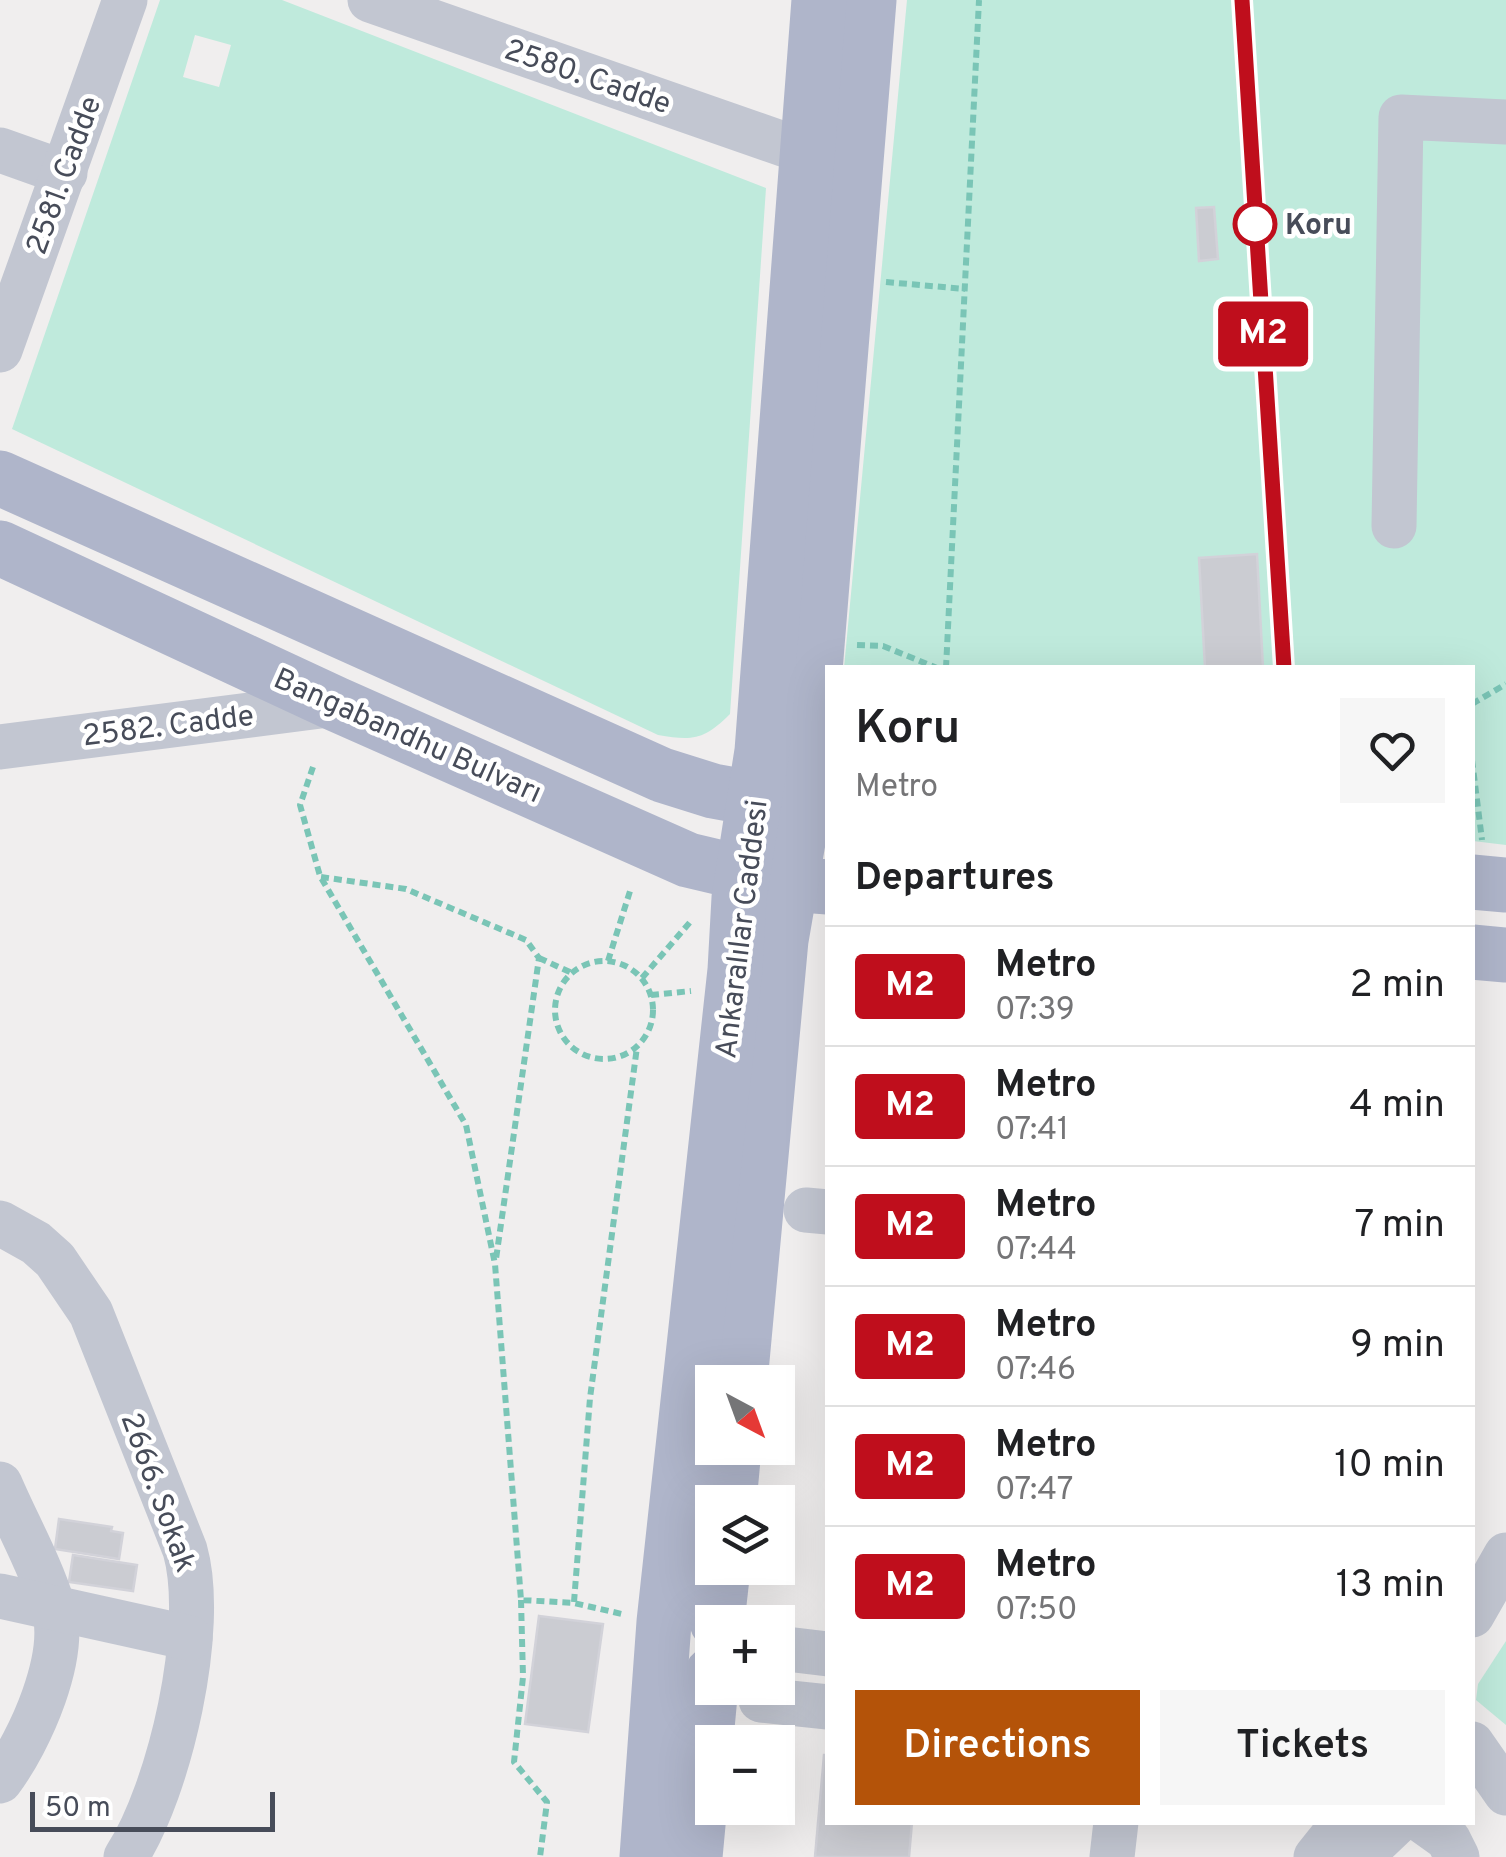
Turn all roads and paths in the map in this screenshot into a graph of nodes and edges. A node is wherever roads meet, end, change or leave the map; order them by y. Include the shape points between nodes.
1 (125, 0) edge
2 (370, 0) edge
3 (819, 0) edge
4 (869, 0) edge
5 (979, 0) edge
6 (427, 9) edge
7 (1506, 122) edge
8 (0, 150) edge
9 (831, 152) junction
10 (65, 173) junction
11 (867, 280) dead end
12 (965, 288) junction
13 (0, 350) edge
14 (0, 478) edge
15 (1394, 526) dead end
16 (0, 548) edge
17 (841, 644) dead end
18 (929, 665) edge
19 (946, 665) edge
20 (1506, 684) edge
21 (1475, 702) edge
22 (336, 704) junction
23 (0, 747) edge
24 (313, 767) dead end
25 (1475, 782) edge
26 (796, 806) edge
27 (1487, 870) edge
28 (320, 876) junction
29 (786, 882) edge
30 (631, 888) dead end
31 (691, 921) dead end
32 (1475, 952) edge
33 (1506, 955) edge
34 (539, 958) junction
35 (608, 961) junction
36 (572, 973) junction
37 (642, 978) junction
38 (697, 991) dead end
39 (651, 995) junction
40 (637, 1048) junction
41 (0, 1223) edge
42 (495, 1264) junction
43 (742, 1365) edge
44 (0, 1484) edge
45 (1506, 1555) edge
46 (0, 1596) edge
47 (521, 1600) junction
48 (574, 1603) junction
49 (54, 1607) junction
50 (1475, 1610) edge
51 (632, 1616) dead end
52 (190, 1638) junction
53 (795, 1650) edge
54 (825, 1654) edge
55 (795, 1704) edge
56 (709, 1705) edge
57 (825, 1707) edge
58 (1475, 1731) edge
59 (1475, 1748) edge
60 (7, 1757) edge
61 (1506, 1764) edge
62 (1506, 1793) edge
63 (1116, 1825) edge
64 (1342, 1825) edge
65 (1394, 1825) edge
66 (1428, 1825) edge
67 (126, 1857) edge
68 (540, 1857) edge
69 (647, 1857) edge
70 (695, 1857) edge
71 (1112, 1857) edge
72 (1316, 1857) edge
73 (1360, 1857) edge
74 (1457, 1857) edge

1 - 10 street, 2581. Cadde
2 - 6 street, 2580. Cadde
3 - 9 main road, Ankaralılar Caddesi
4 - 9 main road, Ankaralılar Caddesi
5 - 12 path
6 - 9 street, 2580. Cadde
7 - 15 street via 1400,117
8 - 10 street
9 - 26 main road, Ankaralılar Caddesi
10 - 13 street, 2581. Cadde
11 - 12 path
12 - 19 path
14 - 26 main road via 662,775
16 - 22 main road, Bangabandhu Bulvarı
17 - 18 path via 883,646
20 - 21 path
22 - 23 street, 2582. Cadde
22 - 29 main road, Bangabandhu Bulvarı via 688,860
24 - 28 path via 300,805
25 - 27 path
26 - 29 main road, Ankaralılar Caddesi
28 - 34 path via 406,888 526,940
28 - 42 path via 466,1125
29 - 43 main road, Ankaralılar Caddesi
29 - 69 main road, Ankaralılar Caddesi via 733,990 664,1622
30 - 35 path
31 - 37 path
32 - 33 main road
34 - 36 path
34 - 42 path
35 - 36 path
35 - 37 path
36 - 40 path via 555,1014 567,1043 593,1058
37 - 39 path
38 - 39 path
39 - 40 path via 652,1023
40 - 48 path via 590,1398
41 - 52 street, 2666. Sokak via 55,1260 99,1329 185,1550 194,1599
42 - 47 path
44 - 49 street
45 - 50 street
46 - 49 street
47 - 48 path
47 - 68 path via 523,1677 514,1762 547,1802
48 - 51 path
49 - 52 street
49 - 60 street via 58,1631 43,1697
52 - 67 street, 2666. Sokak via 165,1763
53 - 54 street
55 - 57 street
56 - 70 main road
58 - 61 street
59 - 62 street
63 - 71 street
64 - 72 street
65 - 73 street
66 - 74 street via 1448,1839

